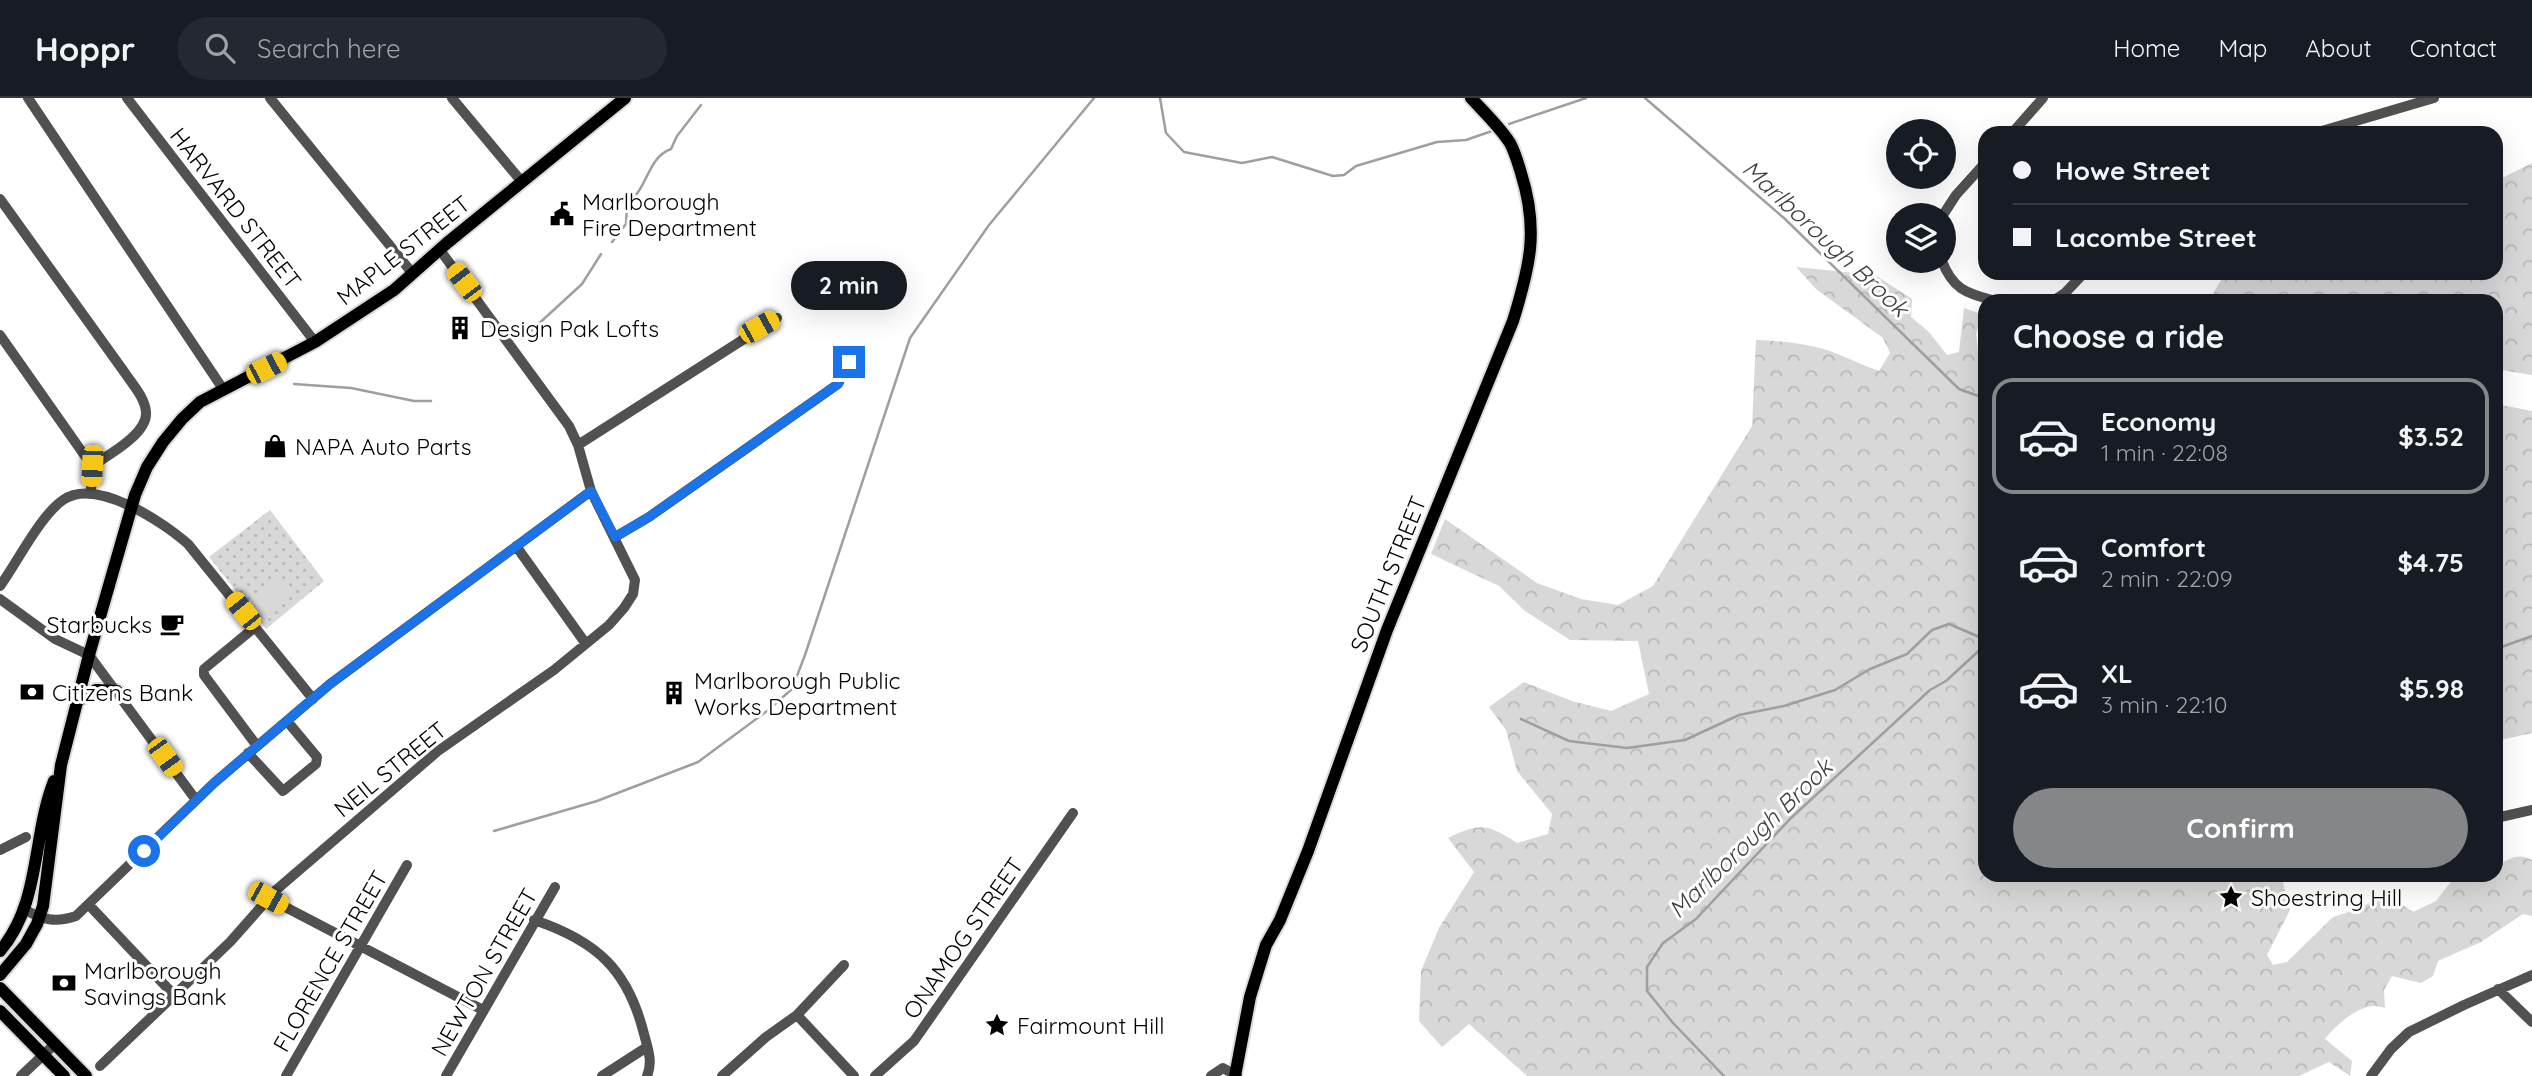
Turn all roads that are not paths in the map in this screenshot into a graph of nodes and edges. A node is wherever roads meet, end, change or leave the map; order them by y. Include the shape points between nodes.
1 (28, 98) edge
2 (127, 98) edge
3 (270, 98) edge
4 (452, 98) edge
5 (625, 98) edge
6 (1471, 98) edge
7 (2043, 98) edge
8 (2434, 98) edge
9 (2018, 126) edge
10 (2339, 126) edge
11 (1978, 171) edge
12 (522, 182) junction
13 (0, 199) edge
14 (1951, 203) edge
15 (440, 250) junction
16 (1947, 273) edge
17 (412, 274) junction
18 (2077, 280) edge
19 (2064, 294) edge
20 (1978, 295) edge
21 (777, 318) dead end
22 (0, 335) edge
23 (315, 342) junction
24 (849, 362) dead end
25 (223, 389) junction
26 (578, 445) junction
27 (92, 466) junction
28 (591, 491) junction
29 (91, 493) junction
30 (132, 508) junction
31 (615, 537) junction
32 (516, 546) junction
33 (0, 586) edge
34 (0, 600) edge
35 (255, 626) junction
36 (586, 644) junction
37 (89, 654) junction
38 (117, 691) junction
39 (313, 699) junction
40 (77, 701) junction
41 (287, 721) junction
42 (257, 746) junction
43 (248, 753) junction
44 (61, 765) junction
45 (196, 800) junction
46 (2532, 810) edge
47 (1073, 813) dead end
48 (2503, 816) edge
49 (26, 837) dead end
50 (0, 850) edge
51 (407, 865) dead end
52 (555, 887) dead end
53 (268, 898) junction
54 (89, 905) junction
55 (24, 909) junction
56 (39, 919) junction
57 (534, 920) junction
58 (361, 946) junction
59 (0, 951) edge
60 (844, 965) dead end
61 (0, 975) edge
62 (2532, 975) edge
63 (0, 988) edge
64 (2498, 989) junction
65 (174, 995) junction
66 (483, 1010) junction
67 (0, 1011) edge
68 (797, 1015) junction
69 (2532, 1022) edge
70 (55, 1044) junction
71 (647, 1047) junction
72 (44, 1055) junction
73 (100, 1066) dead end
74 (21, 1076) edge
75 (64, 1076) edge
76 (86, 1076) edge
77 (286, 1076) edge
78 (446, 1076) edge
79 (602, 1076) edge
80 (647, 1076) edge
81 (722, 1076) edge
82 (854, 1076) edge
83 (875, 1076) edge
84 (1211, 1076) edge
85 (1236, 1076) edge
86 (2371, 1076) edge

1 - 25 street
2 - 23 street, HARVARD STREET
3 - 17 street
4 - 12 street
5 - 12 main road, MAPLE STREET
6 - 85 main road, SOUTH STREET via 1509,142 1520,171 1531,227 1527,274 1513,321 1387,630 1308,852 1266,946 1250,997
7 - 9 street
8 - 10 street
11 - 14 street
12 - 15 main road, MAPLE STREET
13 - 27 street via 144,403 146,419 139,432
15 - 17 main road, MAPLE STREET
15 - 26 street, NEIL STREET via 533,375
16 - 20 street via 1960,289
17 - 23 main road, MAPLE STREET
18 - 19 street
21 - 26 street
22 - 27 street
23 - 25 main road, MAPLE STREET
24 - 31 street via 838,384
25 - 30 main road, MAPLE STREET via 200,402 163,442 147,467
26 - 28 street, NEIL STREET
27 - 29 street
28 - 31 street, NEIL STREET
28 - 32 street
29 - 30 street
29 - 33 street via 72,494 54,508
30 - 35 street via 167,526 188,544
30 - 37 main road, MAPLE STREET
31 - 36 street, NEIL STREET via 635,580 633,594 609,625
32 - 36 street
32 - 39 street
34 - 37 street via 55,639
35 - 39 street
35 - 42 street via 204,669 204,675
36 - 53 street, NEIL STREET via 438,751
37 - 38 street
37 - 40 main road, MAPLE STREET
38 - 40 main road via 96,690
38 - 45 street
39 - 41 street
40 - 44 main road, MAPLE STREET
41 - 42 street
41 - 43 street via 317,757 316,764 283,791
42 - 43 street
43 - 45 street
44 - 55 main road via 46,804
44 - 56 main road
45 - 54 street
46 - 48 street
47 - 83 street, ONAMOG STREET via 914,1041
49 - 50 street
51 - 58 street, FLORENCE STREET
52 - 57 street, NEWTON STREET
53 - 58 street
53 - 65 street, NEIL STREET
54 - 56 street via 66,919
54 - 65 street
55 - 56 street
55 - 59 main road
56 - 61 main road via 21,951
57 - 66 street, NEWTON STREET
57 - 71 street via 569,935 611,963 633,997
58 - 66 street
58 - 77 street, FLORENCE STREET
60 - 68 street
62 - 64 street
63 - 70 main road
64 - 69 street
64 - 86 street via 2409,1032
65 - 73 street, NEIL STREET
66 - 78 street, NEWTON STREET
67 - 72 main road
68 - 81 street
68 - 82 street
70 - 72 street
70 - 76 main road
71 - 79 street
71 - 80 street via 651,1067
72 - 74 street
72 - 75 main road
84 - 85 street via 1223,1068

